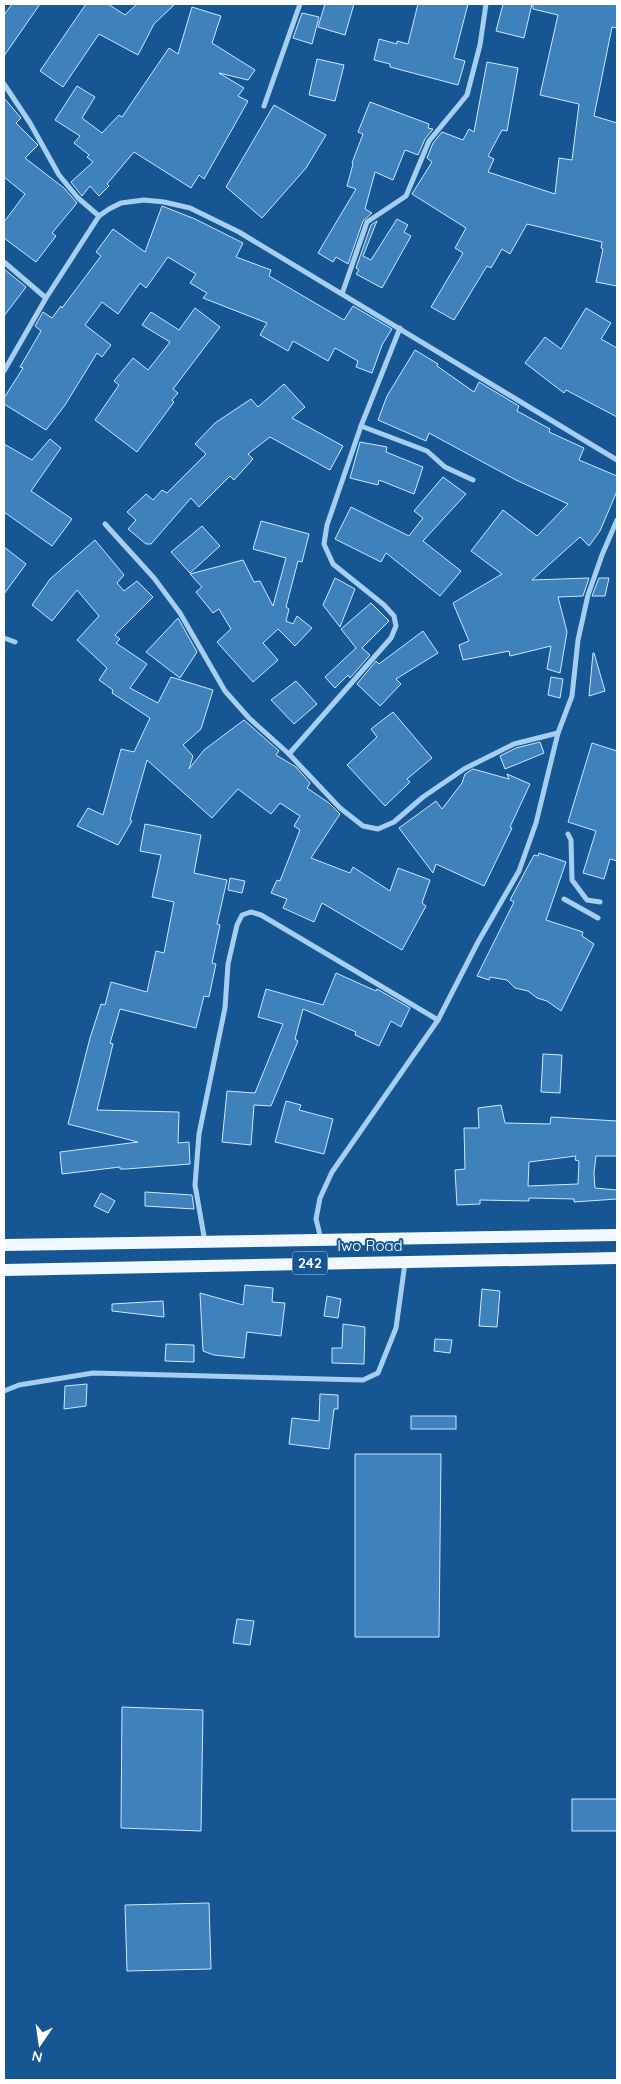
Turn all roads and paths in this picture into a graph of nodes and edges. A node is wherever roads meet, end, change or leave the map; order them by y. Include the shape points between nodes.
1 (300, 4) edge
2 (486, 4) edge
3 (4, 84) edge
4 (264, 106) dead end
5 (99, 216) junction
6 (4, 262) edge
7 (342, 294) junction
8 (46, 298) junction
9 (400, 328) junction
10 (4, 371) edge
11 (361, 426) junction
12 (617, 460) edge
13 (473, 480) dead end
14 (617, 520) edge
15 (105, 524) dead end
16 (4, 638) edge
17 (15, 642) dead end
18 (558, 733) junction
19 (289, 754) junction
20 (568, 834) dead end
21 (564, 899) dead end
22 (600, 902) dead end
23 (598, 918) dead end
24 (438, 1020) junction
25 (617, 1234) edge
26 (321, 1240) junction
27 (205, 1242) junction
28 (4, 1245) edge
29 (617, 1258) edge
30 (405, 1263) junction
31 (4, 1270) edge
32 (4, 1391) edge

1 - 4 street
2 - 7 street via 480,45 467,95 429,141 406,196 367,222
3 - 5 street via 59,175
5 - 7 street via 121,203 144,200 190,208 239,232
5 - 8 street
6 - 8 street
7 - 9 street
8 - 10 street
9 - 11 street
9 - 12 street
11 - 13 street via 427,451 445,467
11 - 19 street via 327,525 324,544 333,564 384,605 394,616 396,626 381,651
14 - 18 street via 588,596 578,640 572,696
15 - 19 street via 154,578 180,613 225,691
16 - 17 street
18 - 19 street via 514,744 464,768 394,822 378,829 353,820
18 - 24 street via 536,823 519,871
20 - 22 street via 572,880 587,900
21 - 23 street
24 - 26 street via 332,1172 320,1198 316,1219
24 - 27 street via 261,915 242,914 228,964 226,1008 199,1134 195,1185
25 - 26 main road, Iwo Road
26 - 27 main road, Iwo Road
27 - 28 main road, Iwo Road
29 - 30 main road, Iwo Road / 242
30 - 31 main road, Iwo Road / 242
30 - 32 street via 396,1328 378,1373 363,1380 93,1373 18,1385

